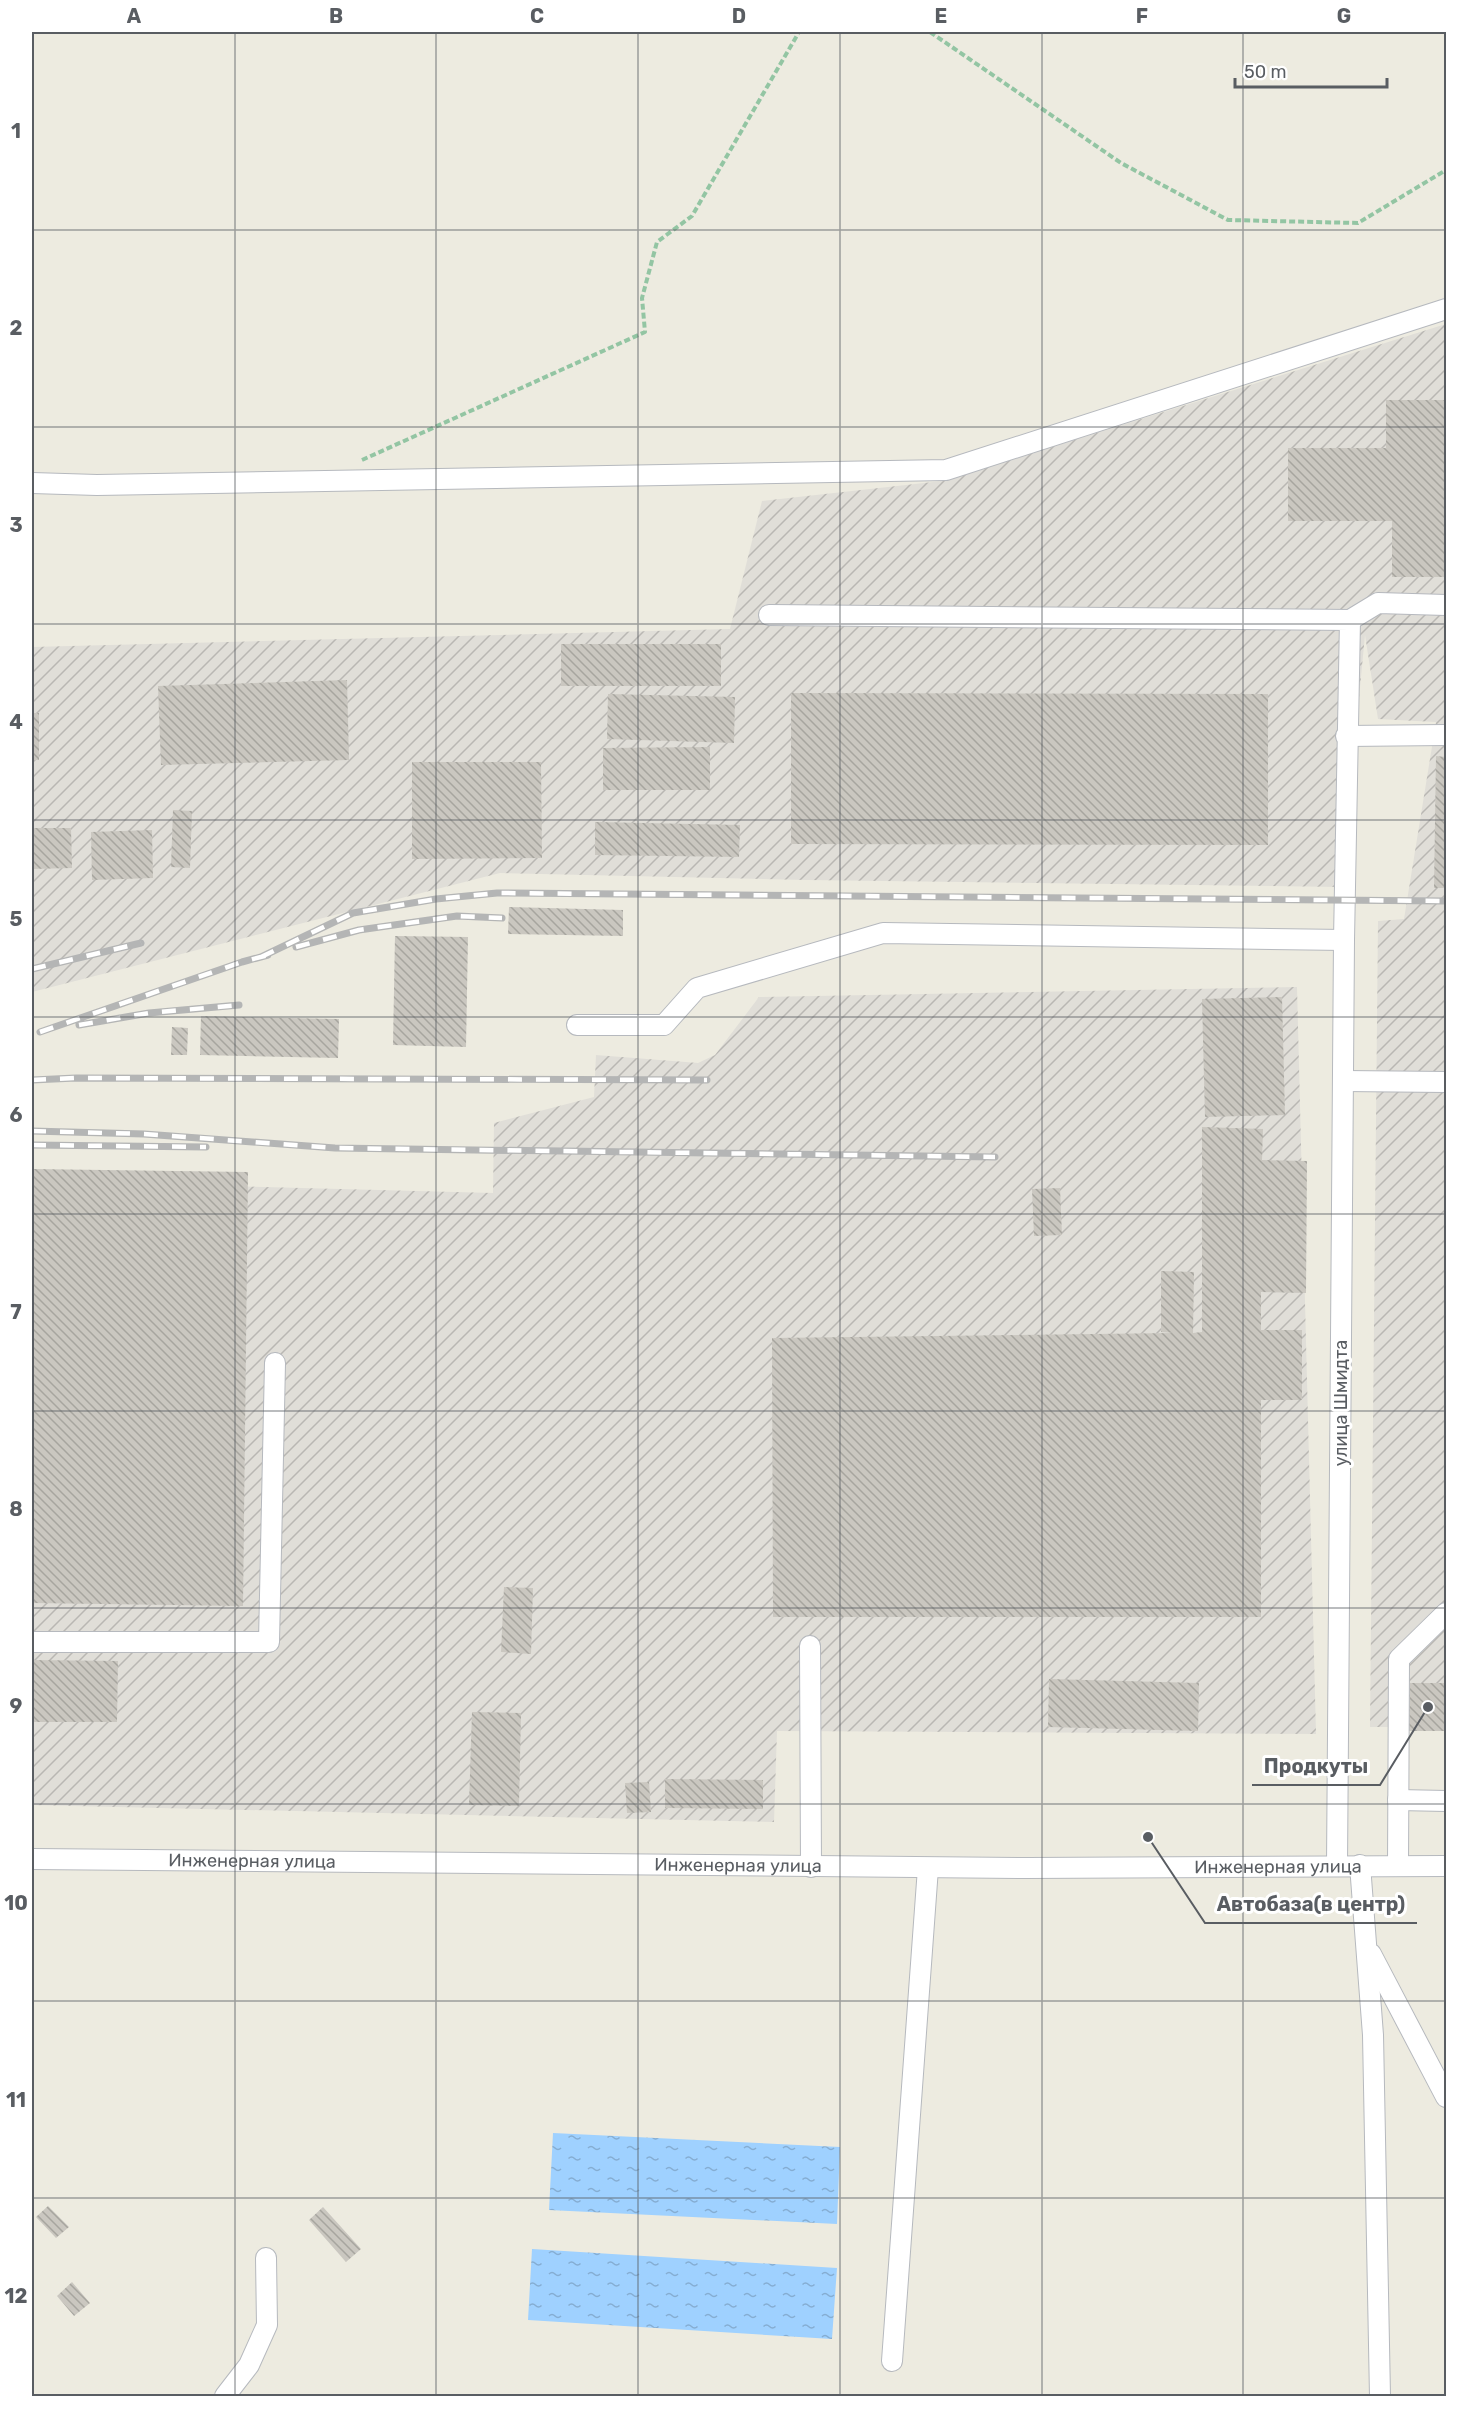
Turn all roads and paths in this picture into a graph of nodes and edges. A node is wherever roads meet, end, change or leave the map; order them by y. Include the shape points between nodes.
1 (799, 32) edge
2 (930, 32) edge
3 (1446, 170) edge
4 (1446, 309) edge
5 (357, 462) dead end
6 (32, 483) edge
7 (1446, 604) edge
8 (769, 615) dead end
9 (1350, 620) junction
10 (1446, 735) edge
11 (1346, 736) junction
12 (1344, 940) junction
13 (577, 1025) dead end
14 (1344, 1081) junction
15 (1446, 1082) edge
16 (275, 1363) dead end
17 (1446, 1613) edge
18 (32, 1642) edge
19 (810, 1646) dead end
20 (1398, 1800) junction
21 (1446, 1801) edge
22 (32, 1859) edge
23 (1360, 1865) junction
24 (1337, 1866) junction
25 (1398, 1866) junction
26 (1446, 1866) edge
27 (811, 1867) junction
28 (928, 1868) junction
29 (1368, 1948) junction
30 (1446, 2097) edge
31 (266, 2258) dead end
32 (892, 2361) dead end
33 (225, 2397) edge
34 (1380, 2397) edge

1 - 5 path via 692,216 657,243 642,298 645,332
2 - 3 path via 1121,163 1228,220 1358,223
4 - 6 street via 946,470 109,485
7 - 9 street via 1378,603
8 - 9 street
9 - 11 street, улица Шмидта
10 - 11 street
11 - 12 street, улица Шмидта
12 - 13 street via 883,933 697,988 664,1025
12 - 14 street, улица Шмидта
14 - 15 street
14 - 24 street, улица Шмидта
16 - 18 street via 269,1642
17 - 20 street via 1399,1659
19 - 27 street
20 - 21 street
20 - 25 street
22 - 27 street, Инженерная улица
23 - 24 street, Инженерная улица
23 - 25 street, Инженерная улица
23 - 29 street
24 - 28 street, Инженерная улица
25 - 26 street, Инженерная улица
27 - 28 street, Инженерная улица
28 - 32 street
29 - 30 street
29 - 34 street
31 - 33 street via 267,2325 249,2365

